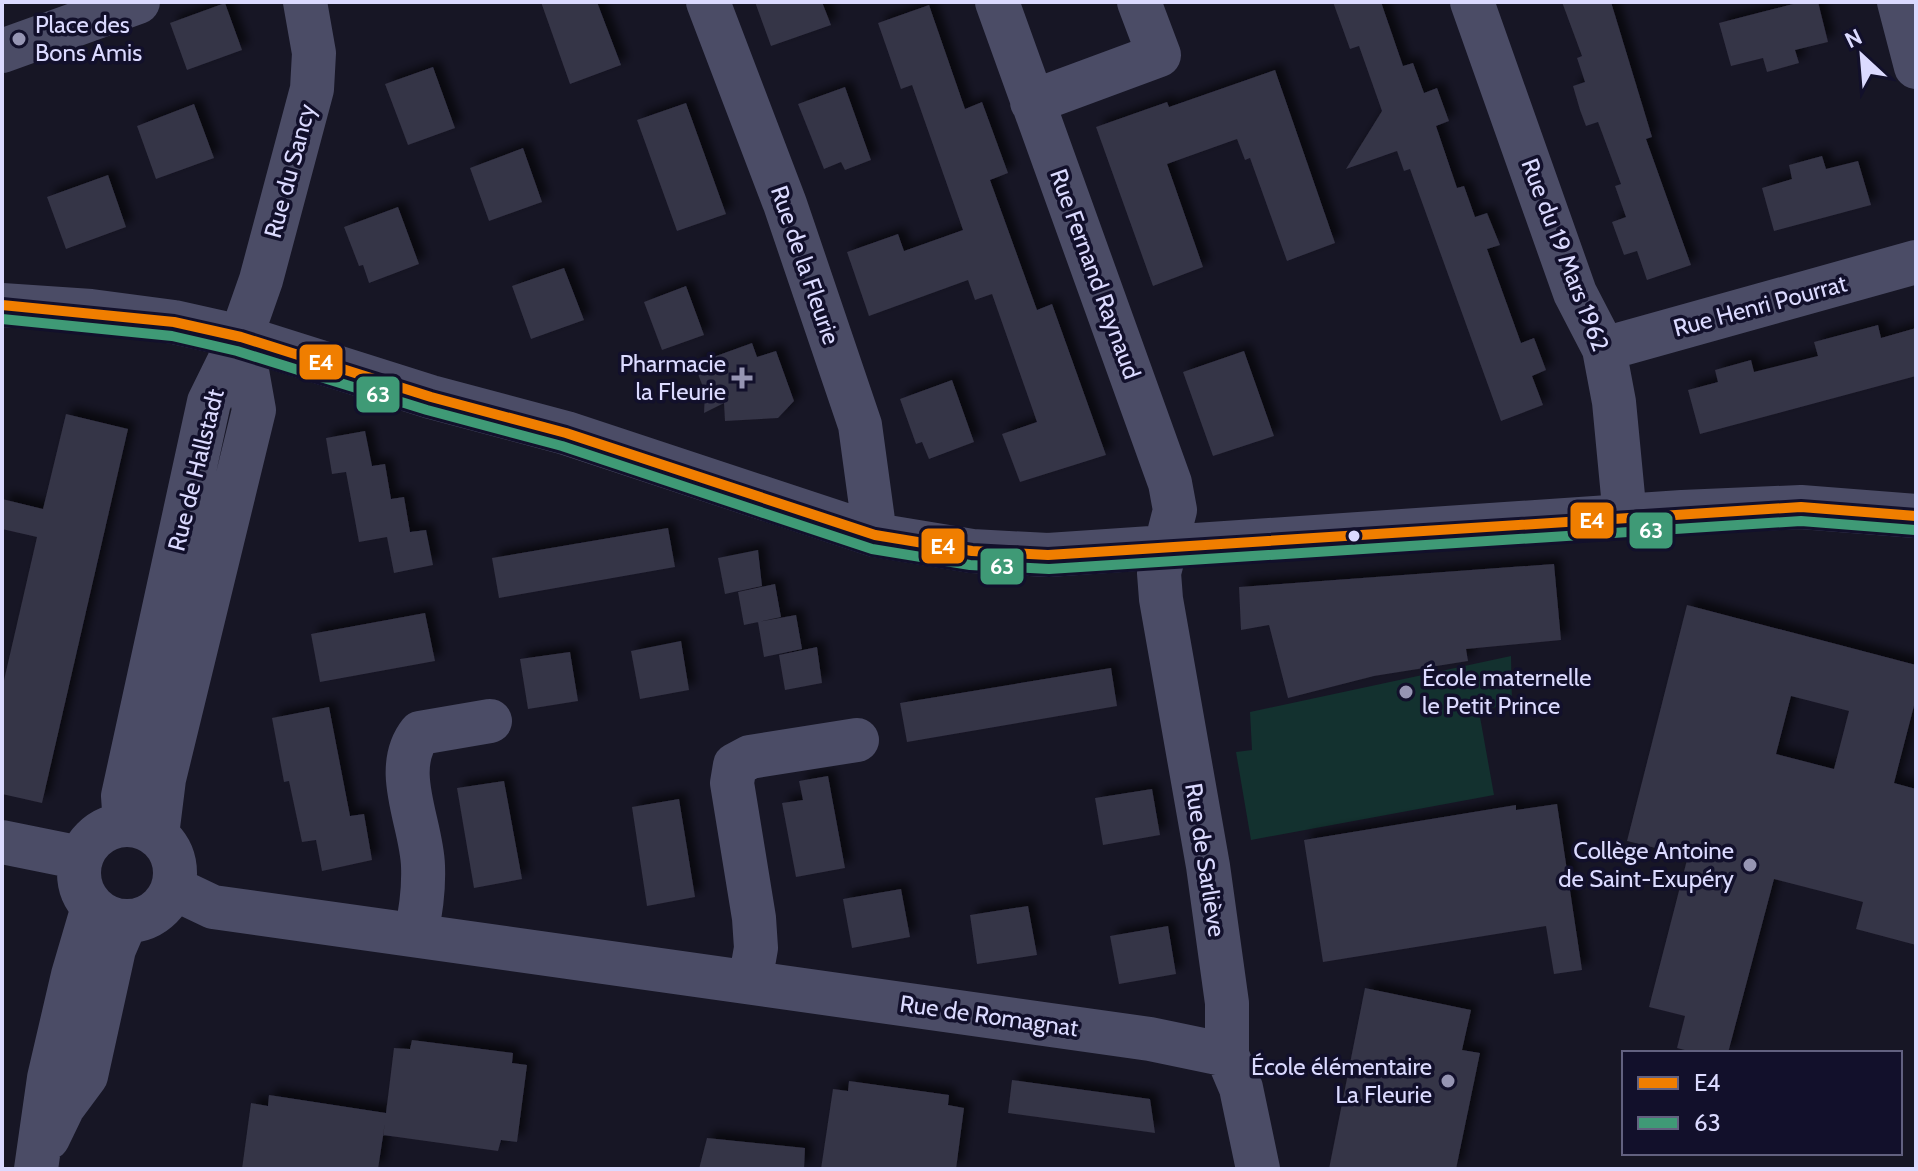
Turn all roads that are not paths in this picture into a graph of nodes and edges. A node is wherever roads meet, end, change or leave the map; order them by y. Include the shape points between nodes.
1 (138, 2) edge
2 (305, 2) edge
3 (708, 2) edge
4 (997, 2) edge
5 (1139, 2) edge
6 (1472, 2) edge
7 (1899, 2) edge
8 (67, 14) edge
9 (2, 51) edge
10 (1916, 67) edge
11 (1032, 102) junction
12 (1916, 262) edge
13 (2, 305) edge
14 (241, 337) junction
15 (1604, 349) junction
16 (1916, 516) edge
17 (1625, 517) junction
18 (875, 535) junction
19 (1165, 548) junction
20 (490, 721) dead end
21 (857, 740) dead end
22 (141, 830) junction
23 (2, 842) edge
24 (81, 858) junction
25 (173, 888) junction
26 (109, 914) junction
27 (416, 934) junction
28 (750, 982) junction
29 (1227, 1055) junction
30 (38, 1162) edge
31 (1258, 1169) edge

1 - 8 street
2 - 14 street, Rue du Sancy via 314,53 312,89
3 - 18 street, Rue de la Fleurie via 785,204 860,425
4 - 11 street, Rue Fernand Raynaud
5 - 11 street via 1159,55
6 - 15 street, Rue du 19 Mars 1962 via 1575,293
7 - 10 street
8 - 9 street
11 - 19 street, Rue Fernand Raynaud via 1163,461 1175,510
12 - 15 street, Rue Henri Pourrat
13 - 14 street via 174,322
14 - 18 street via 566,433
14 - 22 street, Rue de Hallstadt via 209,402 123,796
15 - 17 street, Rue du 19 Mars 1962
16 - 17 street via 1801,507
17 - 19 street
18 - 19 street via 972,551 1033,554
19 - 29 street, Rue de Sarliève via 1159,573 1161,599 1208,866 1227,1003
20 - 27 street via 420,733 409,747 406,767 423,862 424,898
21 - 28 street via 750,757 735,765 732,783 754,918
22 - 24 street via 98,835
22 - 25 street via 173,859
23 - 24 street
24 - 26 street via 80,885
25 - 26 street via 155,913
25 - 27 street, Rue de Romagnat via 213,907
26 - 30 street via 49,1078
27 - 28 street, Rue de Romagnat
28 - 29 street, Rue de Romagnat via 1150,1039
29 - 31 street, Rue de Sarliève via 1241,1088

